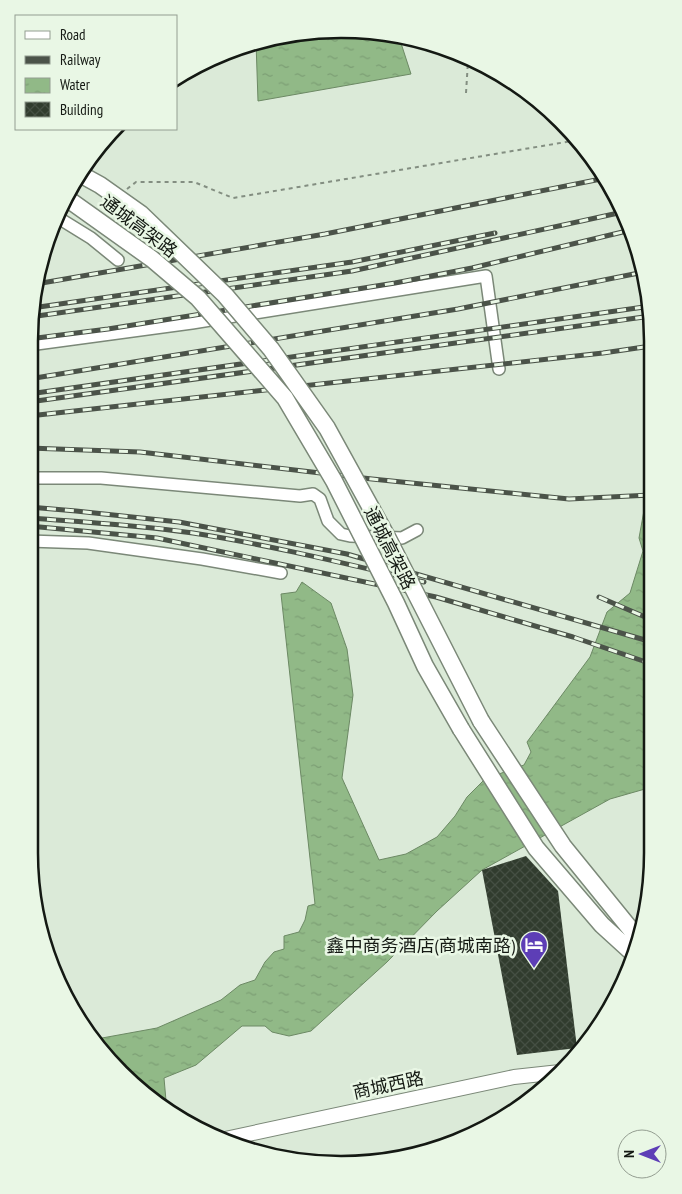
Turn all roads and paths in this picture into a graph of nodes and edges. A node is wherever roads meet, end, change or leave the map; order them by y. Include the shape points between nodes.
1 (468, 66) edge
2 (466, 93) dead end
3 (569, 141) edge
4 (86, 177) edge
5 (120, 193) dead end
6 (72, 201) edge
7 (63, 221) edge
8 (118, 260) dead end
9 (38, 344) edge
10 (499, 368) dead end
11 (38, 478) edge
12 (417, 530) dead end
13 (38, 541) edge
14 (281, 573) dead end
15 (634, 933) edge
16 (629, 949) edge
17 (550, 1073) edge
18 (235, 1137) edge

1 - 2 path
3 - 5 path via 233,198 194,182 136,182
4 - 15 highway, 通城高架路, bridge via 141,214 225,295 271,349 331,437 387,537 481,721 563,846
6 - 16 highway, 通城高架路, bridge via 152,259 198,298 285,398 334,481 425,666 461,729 536,848 602,926
7 - 8 street
9 - 10 street via 486,276
11 - 12 street via 101,478 300,496 313,494 320,499 328,521 341,534 402,538
13 - 14 street via 88,543
17 - 18 main road, 商城西路 via 514,1077

